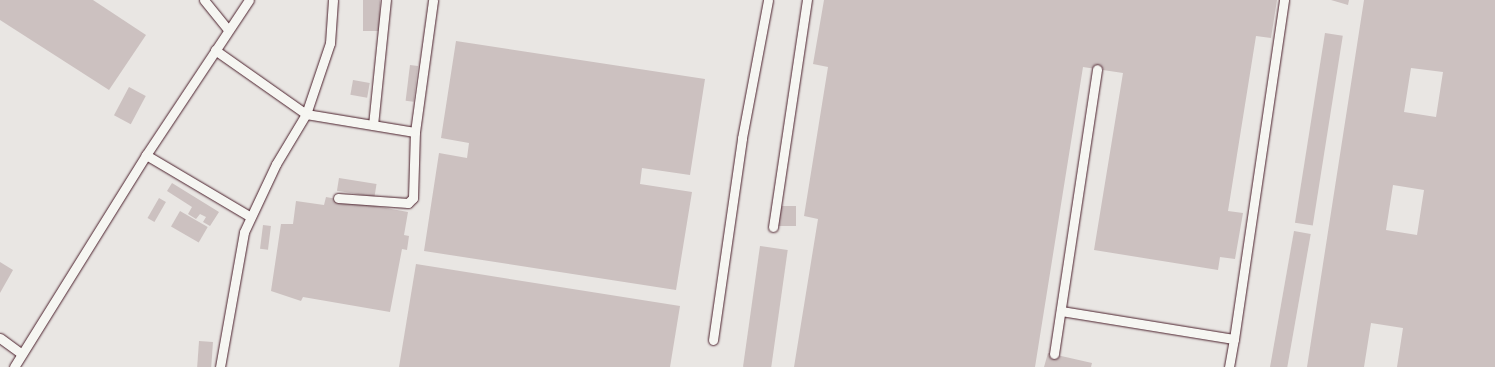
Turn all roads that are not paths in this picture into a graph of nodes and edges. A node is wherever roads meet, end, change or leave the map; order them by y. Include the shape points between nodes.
1 (204, 0) edge
2 (249, 0) edge
3 (333, 0) edge
4 (386, 0) edge
5 (433, 0) edge
6 (768, 0) edge
7 (807, 0) edge
8 (1284, 0) edge
9 (228, 30) junction
10 (215, 50) junction
11 (1097, 69) dead end
12 (306, 114) junction
13 (373, 125) junction
14 (415, 132) junction
15 (146, 155) junction
16 (338, 198) dead end
17 (249, 216) junction
18 (773, 227) dead end
19 (1061, 311) junction
20 (0, 338) edge
21 (1234, 339) junction
22 (713, 340) dead end
23 (21, 353) junction
24 (1054, 354) dead end
25 (14, 367) edge
26 (220, 367) edge
27 (1229, 367) edge

1 - 9 lane
2 - 9 lane
3 - 12 lane via 330,43
4 - 13 lane
5 - 14 lane
6 - 22 lane via 742,138
7 - 18 lane
8 - 21 lane
9 - 10 lane
10 - 12 lane
10 - 15 lane
11 - 19 lane
12 - 13 lane
12 - 17 lane
13 - 14 lane
14 - 16 lane via 413,198 408,203
15 - 17 lane
15 - 23 lane
17 - 26 lane
19 - 21 lane
19 - 24 lane
20 - 23 lane
21 - 27 lane
23 - 25 lane

